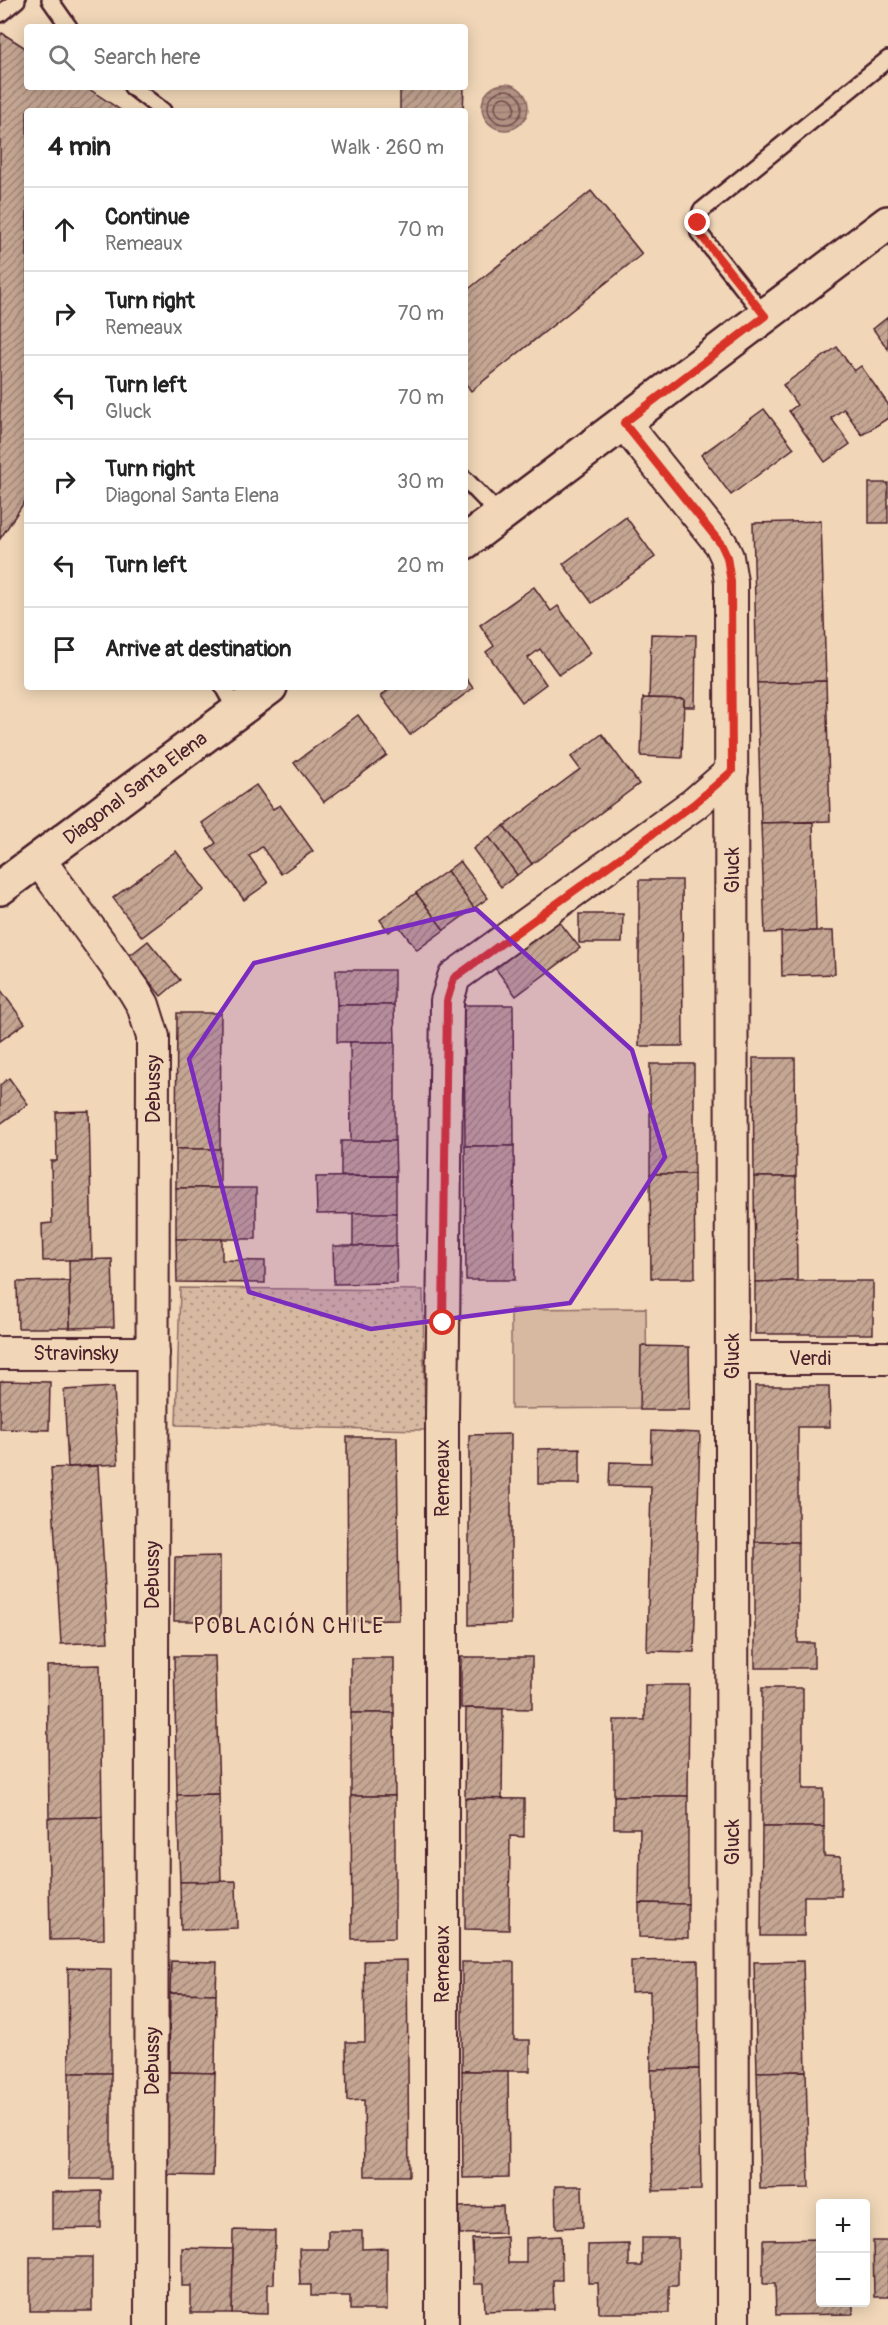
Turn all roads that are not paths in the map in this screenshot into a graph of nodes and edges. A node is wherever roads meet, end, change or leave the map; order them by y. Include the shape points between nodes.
1 (17, 0) edge
2 (50, 0) edge
3 (0, 14) edge
4 (67, 24) edge
5 (888, 59) edge
6 (136, 90) edge
7 (159, 108) edge
8 (888, 223) edge
9 (765, 316) junction
10 (624, 423) junction
11 (468, 482) edge
12 (500, 515) junction
13 (468, 540) edge
14 (260, 690) edge
15 (230, 699) edge
16 (732, 771) junction
17 (39, 860) junction
18 (0, 888) edge
19 (0, 1353) edge
20 (153, 1353) junction
21 (732, 1358) junction
22 (888, 1358) edge
23 (151, 2325) edge
24 (442, 2325) edge
25 (733, 2325) edge

1 - 3 lane
2 - 4 lane
5 - 9 lane via 701,211 699,233
6 - 7 lane
8 - 9 main road
9 - 10 main road
10 - 12 main road
10 - 16 street, Gluck via 713,533 727,557 731,582
11 - 12 lane
12 - 13 main road
14 - 15 main road, Diagonal Santa Elena
15 - 17 main road, Diagonal Santa Elena
16 - 21 street, Gluck
16 - 24 street, Remeaux via 694,804 454,978 447,1001 442,1416
17 - 18 main road, Diagonal Santa Elena
17 - 20 street, Debussy via 134,990 151,1029
19 - 20 street, Stravinsky
20 - 23 street, Debussy
21 - 22 street, Verdi
21 - 25 street, Gluck

